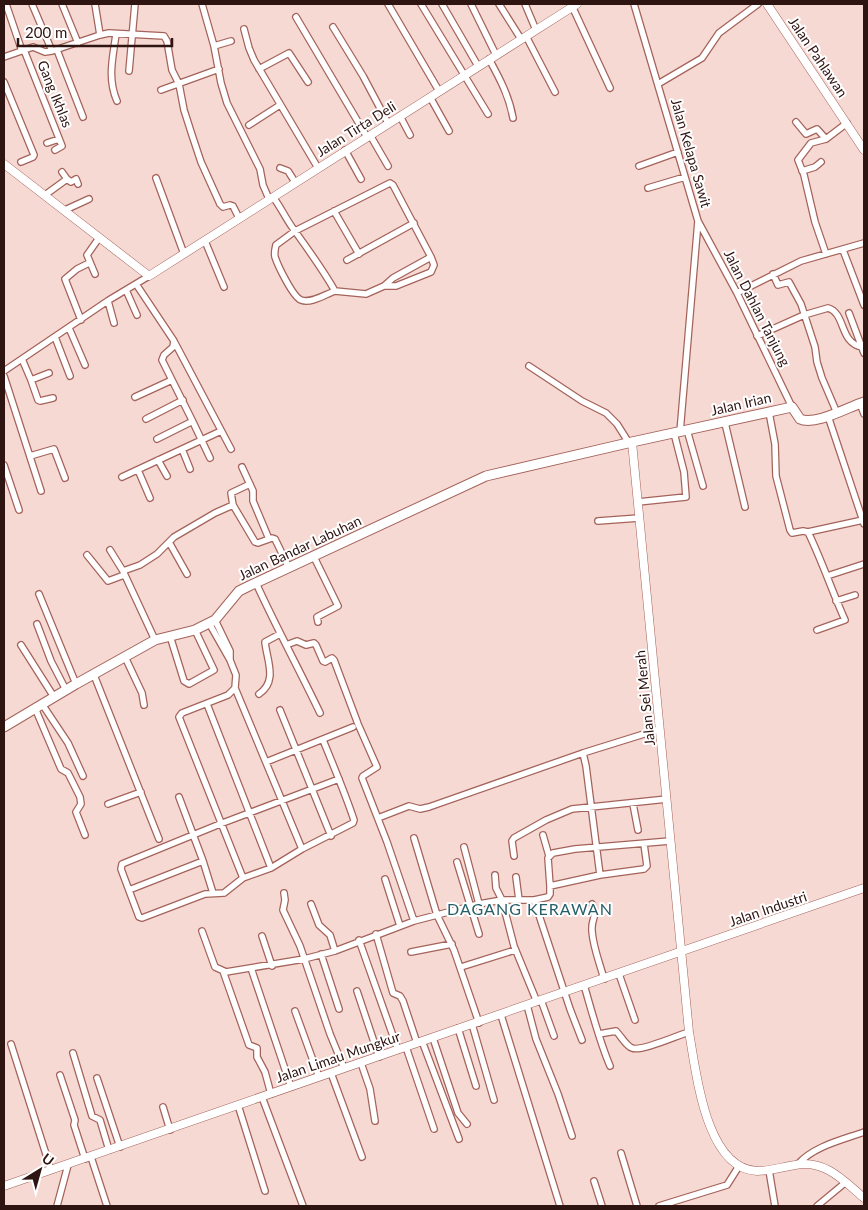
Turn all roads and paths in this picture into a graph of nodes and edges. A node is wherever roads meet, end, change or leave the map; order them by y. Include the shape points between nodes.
1 (6, 4) edge
2 (32, 4) edge
3 (62, 4) edge
4 (95, 4) edge
5 (135, 4) edge
6 (202, 4) edge
7 (388, 4) edge
8 (421, 4) edge
9 (442, 4) edge
10 (470, 4) edge
11 (499, 4) edge
12 (525, 4) edge
13 (634, 4) edge
14 (758, 4) edge
15 (767, 4) edge
16 (572, 5) edge
17 (296, 17) dead end
18 (333, 27) dead end
19 (244, 28) dead end
20 (536, 30) junction
21 (116, 34) junction
22 (132, 34) junction
23 (100, 35) junction
24 (523, 37) junction
25 (231, 41) dead end
26 (78, 43) junction
27 (214, 46) junction
28 (23, 50) junction
29 (54, 50) junction
30 (496, 55) junction
31 (4, 57) edge
32 (489, 60) junction
33 (478, 66) junction
34 (260, 69) junction
35 (219, 70) junction
36 (129, 71) dead end
37 (464, 75) junction
38 (4, 82) edge
39 (308, 82) dead end
40 (179, 84) junction
41 (658, 84) junction
42 (610, 88) dead end
43 (161, 90) dead end
44 (440, 91) junction
45 (555, 92) dead end
46 (430, 97) junction
47 (117, 101) dead end
48 (280, 105) junction
49 (488, 114) dead end
50 (400, 116) junction
51 (83, 117) dead end
52 (513, 118) dead end
53 (796, 122) dead end
54 (388, 123) junction
55 (847, 123) junction
56 (249, 125) dead end
57 (449, 131) dead end
58 (410, 135) dead end
59 (369, 136) junction
60 (59, 138) junction
61 (826, 139) junction
62 (48, 144) dead end
63 (55, 150) dead end
64 (345, 150) junction
65 (864, 150) edge
66 (678, 152) junction
67 (20, 162) dead end
68 (821, 162) dead end
69 (388, 166) dead end
70 (639, 166) dead end
71 (6, 167) edge
72 (280, 168) dead end
73 (318, 168) junction
74 (802, 171) junction
75 (62, 172) dead end
76 (685, 177) junction
77 (156, 178) dead end
78 (361, 179) dead end
79 (67, 180) junction
80 (295, 182) junction
81 (78, 184) dead end
82 (648, 188) dead end
83 (45, 195) junction
84 (271, 198) junction
85 (90, 199) dead end
86 (65, 210) junction
87 (334, 211) junction
88 (239, 218) junction
89 (698, 221) junction
90 (414, 223) junction
91 (295, 231) junction
92 (99, 238) junction
93 (205, 241) junction
94 (864, 243) edge
95 (843, 250) junction
96 (184, 254) junction
97 (359, 254) junction
98 (826, 254) junction
99 (431, 257) junction
100 (347, 260) dead end
101 (89, 263) junction
102 (96, 274) dead end
103 (773, 274) junction
104 (149, 276) junction
105 (136, 284) junction
106 (384, 286) junction
107 (224, 287) dead end
108 (126, 290) junction
109 (335, 291) junction
110 (737, 293) junction
111 (108, 301) junction
112 (864, 302) edge
113 (849, 313) dead end
114 (137, 315) dead end
115 (804, 315) junction
116 (81, 320) junction
117 (114, 323) dead end
118 (69, 328) junction
119 (757, 336) junction
120 (55, 337) junction
121 (175, 343) junction
122 (863, 350) edge
123 (22, 359) junction
124 (85, 365) dead end
125 (529, 366) dead end
126 (4, 371) edge
127 (49, 373) dead end
128 (4, 376) edge
129 (70, 376) dead end
130 (32, 380) junction
131 (172, 380) junction
132 (135, 397) dead end
133 (53, 398) dead end
134 (183, 400) junction
135 (862, 403) edge
136 (792, 407) junction
137 (769, 412) junction
138 (832, 414) junction
139 (864, 414) edge
140 (146, 419) dead end
141 (192, 420) junction
142 (725, 422) junction
143 (222, 431) junction
144 (681, 432) junction
145 (157, 439) dead end
146 (202, 440) junction
147 (630, 442) junction
148 (182, 449) junction
149 (231, 449) dead end
150 (30, 456) junction
151 (210, 458) dead end
152 (158, 460) junction
153 (4, 465) edge
154 (242, 467) dead end
155 (190, 469) dead end
156 (138, 470) junction
157 (166, 476) dead end
158 (122, 477) dead end
159 (64, 478) dead end
160 (250, 484) junction
161 (703, 486) dead end
162 (41, 491) dead end
163 (150, 498) dead end
164 (638, 502) junction
165 (233, 505) junction
166 (745, 507) dead end
167 (19, 510) dead end
168 (639, 518) junction
169 (598, 521) dead end
170 (864, 522) edge
171 (808, 532) junction
172 (269, 539) junction
173 (168, 542) junction
174 (110, 550) dead end
175 (87, 555) dead end
176 (314, 557) junction
177 (864, 564) edge
178 (289, 568) junction
179 (124, 573) junction
180 (187, 574) dead end
181 (827, 576) junction
182 (256, 582) junction
183 (39, 594) dead end
184 (855, 595) dead end
185 (836, 601) junction
186 (212, 621) junction
187 (318, 622) dead end
188 (37, 624) dead end
189 (195, 630) junction
190 (818, 630) dead end
191 (280, 634) junction
192 (170, 636) junction
193 (155, 640) junction
194 (21, 645) dead end
195 (286, 645) junction
196 (125, 657) junction
197 (94, 675) junction
198 (76, 684) junction
199 (236, 688) junction
200 (66, 690) junction
201 (259, 694) dead end
202 (54, 697) junction
203 (207, 704) junction
204 (144, 705) dead end
205 (38, 706) junction
206 (280, 710) dead end
207 (320, 713) dead end
208 (4, 727) edge
209 (353, 727) dead end
210 (660, 729) junction
211 (323, 740) junction
212 (296, 750) junction
213 (583, 753) junction
214 (266, 762) junction
215 (83, 776) dead end
216 (339, 779) junction
217 (312, 790) junction
218 (141, 792) junction
219 (179, 797) dead end
220 (667, 800) junction
221 (282, 801) junction
222 (108, 804) dead end
223 (633, 804) junction
224 (592, 807) junction
225 (250, 812) junction
226 (378, 818) junction
227 (220, 824) junction
228 (638, 830) dead end
229 (194, 834) junction
230 (85, 835) dead end
231 (543, 835) dead end
232 (331, 836) junction
233 (414, 838) dead end
234 (159, 839) dead end
235 (670, 841) junction
236 (644, 844) junction
237 (464, 847) dead end
238 (596, 847) junction
239 (302, 849) junction
240 (514, 856) dead end
241 (549, 856) junction
242 (204, 861) junction
243 (457, 862) dead end
244 (271, 868) junction
245 (495, 875) dead end
246 (600, 875) junction
247 (516, 877) dead end
248 (243, 878) junction
249 (385, 879) dead end
250 (550, 886) junction
251 (864, 888) edge
252 (129, 890) junction
253 (213, 893) junction
254 (284, 893) dead end
255 (502, 900) junction
256 (520, 900) junction
257 (534, 900) junction
258 (311, 904) dead end
259 (479, 904) junction
260 (592, 904) dead end
261 (471, 907) junction
262 (437, 915) junction
263 (414, 921) junction
264 (400, 926) junction
265 (202, 931) dead end
266 (376, 934) junction
267 (479, 934) dead end
268 (262, 936) dead end
269 (359, 940) junction
270 (452, 944) junction
271 (515, 950) junction
272 (335, 951) junction
273 (411, 952) dead end
274 (680, 952) junction
275 (321, 954) junction
276 (304, 959) junction
277 (272, 966) junction
278 (461, 967) junction
279 (251, 968) junction
280 (223, 971) junction
281 (619, 974) junction
282 (604, 979) junction
283 (584, 986) junction
284 (357, 990) dead end
285 (565, 992) junction
286 (539, 1001) junction
287 (527, 1005) junction
288 (339, 1009) dead end
289 (295, 1011) dead end
290 (501, 1015) junction
291 (635, 1020) dead end
292 (475, 1023) junction
293 (458, 1028) junction
294 (690, 1032) junction
295 (599, 1034) junction
296 (554, 1036) dead end
297 (433, 1038) junction
298 (582, 1040) dead end
299 (419, 1042) junction
300 (11, 1044) dead end
301 (406, 1047) junction
302 (398, 1050) junction
303 (73, 1054) dead end
304 (380, 1057) junction
305 (361, 1063) junction
306 (610, 1066) dead end
307 (344, 1068) junction
308 (331, 1073) junction
309 (60, 1075) dead end
310 (319, 1077) junction
311 (98, 1078) dead end
312 (476, 1086) dead end
313 (291, 1087) junction
314 (271, 1094) junction
315 (262, 1097) junction
316 (494, 1100) dead end
317 (238, 1105) junction
318 (163, 1107) dead end
319 (375, 1121) dead end
320 (467, 1124) dead end
321 (434, 1129) dead end
322 (170, 1130) junction
323 (864, 1132) edge
324 (572, 1136) dead end
325 (459, 1139) dead end
326 (120, 1147) junction
327 (109, 1150) junction
328 (621, 1153) dead end
329 (362, 1157) dead end
330 (88, 1158) junction
331 (798, 1164) junction
332 (68, 1165) junction
333 (739, 1166) junction
334 (51, 1170) junction
335 (769, 1170) junction
336 (594, 1181) dead end
337 (846, 1182) junction
338 (4, 1186) edge
339 (265, 1191) dead end
340 (864, 1198) edge
341 (666, 1205) edge
342 (57, 1206) edge
343 (108, 1206) edge
344 (303, 1206) edge
345 (560, 1206) edge
346 (602, 1206) edge
347 (637, 1206) edge
348 (659, 1206) edge
349 (775, 1206) edge
350 (817, 1206) edge

1 - 28 street, Gang Ikhlas
2 - 29 street
3 - 26 street
4 - 23 street
5 - 22 street
6 - 27 street
7 - 44 street
8 - 37 street
9 - 33 street
10 - 30 street
11 - 24 street
12 - 20 street
13 - 41 street, Jalan Kelapa Sawit
14 - 41 street via 719,33 702,58
15 - 55 street, Jalan Pahlawan
16 - 20 street, Jalan Tirta Deli
16 - 42 street
17 - 59 street
18 - 54 street
19 - 34 street via 249,48
20 - 24 street, Jalan Tirta Deli
21 - 22 street
21 - 23 street
21 - 47 street via 111,84
22 - 36 street
22 - 40 street via 164,36 172,70
23 - 26 street
24 - 30 street, Jalan Tirta Deli
24 - 45 street
25 - 27 street
26 - 29 street
27 - 35 street
28 - 29 street via 36,47 45,52
28 - 31 street
28 - 60 street, Gang Ikhlas
29 - 51 street
30 - 32 street, Jalan Tirta Deli
32 - 33 street, Jalan Tirta Deli
32 - 52 street via 505,88
33 - 37 street, Jalan Tirta Deli
34 - 39 street via 289,53
34 - 48 street
35 - 40 street
35 - 84 street via 227,103
37 - 44 street, Jalan Tirta Deli
37 - 49 street
38 - 67 street via 34,155
40 - 43 street
40 - 88 street via 184,110 205,171 220,204 223,207 233,206
41 - 66 street, Jalan Kelapa Sawit
44 - 46 street, Jalan Tirta Deli
46 - 50 street, Jalan Tirta Deli
46 - 57 street
48 - 56 street
48 - 73 street
50 - 54 street, Jalan Tirta Deli
50 - 58 street
53 - 61 street via 806,134 817,129
54 - 59 street, Jalan Tirta Deli
55 - 61 street
55 - 65 street, Jalan Pahlawan
59 - 64 street, Jalan Tirta Deli
59 - 69 street
60 - 62 street
60 - 63 street, Gang Ikhlas via 62,146
61 - 74 street via 811,143 798,160
64 - 73 street, Jalan Tirta Deli
64 - 78 street
66 - 70 street
66 - 76 street, Jalan Kelapa Sawit
68 - 74 street
71 - 83 street
72 - 80 street via 288,171
73 - 80 street, Jalan Tirta Deli
74 - 98 street
75 - 79 street
76 - 82 street
76 - 89 street, Jalan Kelapa Sawit
77 - 96 street
79 - 81 street via 76,179
79 - 83 street
80 - 84 street, Jalan Tirta Deli
83 - 86 street
84 - 88 street, Jalan Tirta Deli
84 - 91 street
85 - 86 street
86 - 92 street
87 - 90 street via 390,183
87 - 91 street
87 - 97 street
88 - 93 street, Jalan Tirta Deli
89 - 110 street, Jalan Dahlan Tanjung
89 - 144 street, Jalan Kelapa Sawit
90 - 97 street
90 - 99 street
91 - 109 street
91 - 109 street via 280,241 274,251 294,294 304,301
92 - 101 street via 87,255
92 - 104 street
93 - 96 street, Jalan Tirta Deli
93 - 107 street
94 - 95 street
95 - 98 street
95 - 112 street
96 - 104 street, Jalan Tirta Deli
97 - 100 street
98 - 103 street
99 - 106 street
99 - 106 street via 434,265 430,272 396,286
101 - 102 street
101 - 116 street via 65,279
103 - 110 street
103 - 115 street via 778,285 790,282
104 - 105 street
105 - 108 street
105 - 121 street
106 - 109 street via 366,294
108 - 111 street
108 - 114 street
110 - 119 street, Jalan Dahlan Tanjung
111 - 116 street
111 - 117 street
113 - 122 street
115 - 119 street
115 - 122 street via 832,309 850,342
115 - 138 street
116 - 118 street
118 - 120 street
118 - 124 street
119 - 136 street, Jalan Dahlan Tanjung
120 - 123 street
120 - 129 street
121 - 131 street via 162,357
121 - 143 street
123 - 126 street
123 - 130 street
125 - 147 street via 582,402 606,413
127 - 130 street
128 - 150 street
130 - 133 street via 38,400
131 - 132 street
131 - 134 street
134 - 140 street
134 - 141 street
135 - 138 main road, Jalan Irian
135 - 139 street
136 - 137 main road, Jalan Irian
136 - 138 main road, Jalan Irian via 803,421
137 - 142 main road, Jalan Irian
137 - 171 street via 776,476 790,530 791,533
138 - 170 street
141 - 145 street
141 - 146 street
142 - 144 main road, Jalan Irian
142 - 166 street
143 - 146 street
143 - 149 street
144 - 147 main road, Jalan Irian
144 - 161 street
144 - 164 street via 686,497
146 - 148 street
146 - 151 street
147 - 164 street, Jalan Sei Merah
147 - 176 main road, Jalan Bandar Labuhan via 486,476
148 - 152 street
148 - 155 street
150 - 159 street via 54,449
150 - 162 street
152 - 156 street
152 - 157 street
153 - 167 street
154 - 160 street
156 - 158 street
156 - 163 street
160 - 165 street via 231,493
160 - 172 street via 253,501
164 - 168 street, Jalan Sei Merah
165 - 172 street via 255,542
165 - 173 street
168 - 169 street
168 - 210 street, Jalan Sei Merah
170 - 171 street
171 - 181 street
172 - 178 street via 276,541
173 - 179 street via 157,554
173 - 180 street
174 - 179 street
175 - 179 street via 108,581
176 - 178 main road, Jalan Bandar Labuhan
176 - 187 street via 338,606 317,617
177 - 181 street
178 - 182 main road, Jalan Bandar Labuhan
179 - 193 street
181 - 185 street
182 - 186 main road, Jalan Bandar Labuhan via 239,591
182 - 191 street
183 - 198 street
184 - 185 street
185 - 190 street via 845,620
186 - 189 main road, Jalan Bandar Labuhan
186 - 199 street via 236,676
188 - 200 street
189 - 192 main road, Jalan Bandar Labuhan
189 - 192 street via 214,670 189,684 184,681
191 - 195 street
191 - 201 street via 265,642 271,679
192 - 193 main road, Jalan Bandar Labuhan
193 - 196 main road, Jalan Bandar Labuhan
194 - 202 street
195 - 207 street
195 - 226 street via 297,641 315,644 324,661 334,660 377,767 362,778
196 - 197 main road, Jalan Bandar Labuhan
196 - 204 street via 142,693
197 - 198 main road, Jalan Bandar Labuhan
197 - 218 street
198 - 200 main road, Jalan Bandar Labuhan
199 - 203 street via 228,696
199 - 214 street
200 - 202 main road, Jalan Bandar Labuhan
202 - 205 main road, Jalan Bandar Labuhan
203 - 225 street
203 - 227 street via 179,717
205 - 208 main road, Jalan Bandar Labuhan
205 - 215 street via 68,743
205 - 230 street via 61,769 68,772 80,797 81,804 76,812
206 - 212 street
209 - 211 street
210 - 213 street
210 - 220 street, Jalan Sei Merah
211 - 212 street
211 - 216 street
212 - 214 street
212 - 217 street
213 - 224 street
213 - 226 street via 429,807 409,806
214 - 221 street
216 - 217 street
216 - 232 street via 354,821
217 - 221 street
217 - 232 street
218 - 222 street
218 - 234 street
219 - 229 street
220 - 223 street
220 - 235 street, Jalan Sei Merah
221 - 225 street
221 - 239 street
223 - 224 street
223 - 228 street
224 - 238 street
224 - 240 street via 564,812 514,838
225 - 227 street
225 - 244 street
226 - 263 street
227 - 229 street
227 - 248 street
229 - 242 street
229 - 252 street via 122,864
231 - 241 street
232 - 239 street
233 - 262 street
235 - 236 street
235 - 274 street, Jalan Sei Merah
236 - 238 street
236 - 246 street via 646,867
237 - 259 street
238 - 241 street
238 - 246 street
239 - 244 street
241 - 250 street
242 - 252 street
242 - 253 street
243 - 261 street
244 - 248 street
245 - 255 street via 496,888
246 - 250 street
247 - 256 street
248 - 253 street via 224,893
249 - 264 street
250 - 257 street via 548,897
251 - 274 street, Jalan Industri
252 - 253 street via 140,918
254 - 276 street via 283,910
255 - 256 street
255 - 259 street
255 - 271 street
256 - 257 street
257 - 285 street
258 - 272 street via 319,925 330,935
259 - 261 street
260 - 282 street via 596,915 592,925 593,937
261 - 262 street
261 - 267 street
262 - 263 street
262 - 270 street
263 - 264 street
264 - 266 street
265 - 280 street via 215,967
266 - 269 street
266 - 299 street via 393,993 403,1001
268 - 277 street
269 - 272 street
269 - 302 street
270 - 273 street
270 - 278 street
271 - 278 street
271 - 286 street
272 - 275 street
274 - 281 street, Jalan Limau Mungkur
274 - 294 street, Jalan Sei Merah
275 - 276 street
275 - 288 street
276 - 277 street
276 - 307 street
277 - 279 street
278 - 292 street
279 - 280 street
279 - 313 street
280 - 314 street via 248,1046 257,1048 257,1058
281 - 282 street, Jalan Limau Mungkur
281 - 291 street
282 - 283 street, Jalan Limau Mungkur
283 - 285 street, Jalan Limau Mungkur
283 - 295 street
284 - 304 street
285 - 286 street, Jalan Limau Mungkur
285 - 298 street
286 - 287 street, Jalan Limau Mungkur
286 - 296 street
287 - 290 street, Jalan Limau Mungkur
287 - 324 street via 536,1039
289 - 310 street
290 - 292 street, Jalan Limau Mungkur
290 - 345 street
292 - 293 street, Jalan Limau Mungkur
292 - 316 street
293 - 297 street, Jalan Limau Mungkur
293 - 312 street
294 - 295 street via 637,1049 616,1031
294 - 333 street, Jalan Sei Merah via 697,1081 708,1120 720,1147
295 - 306 street
297 - 299 street, Jalan Limau Mungkur
297 - 320 street via 458,1113
299 - 301 street, Jalan Limau Mungkur
299 - 325 street
300 - 334 street
301 - 302 street, Jalan Limau Mungkur
301 - 321 street
302 - 304 street, Jalan Limau Mungkur
303 - 327 street via 92,1116 100,1119
304 - 305 street, Jalan Limau Mungkur
305 - 307 street, Jalan Limau Mungkur
305 - 319 street via 370,1089
307 - 308 street, Jalan Limau Mungkur
308 - 310 street, Jalan Limau Mungkur
308 - 329 street
309 - 330 street via 74,1125
310 - 313 street, Jalan Limau Mungkur
311 - 326 street
313 - 314 street, Jalan Limau Mungkur
314 - 315 street, Jalan Limau Mungkur
315 - 317 street, Jalan Limau Mungkur
315 - 344 street
317 - 322 street, Jalan Limau Mungkur
317 - 339 street
318 - 322 street
322 - 326 street, Jalan Limau Mungkur
323 - 331 street via 822,1148
326 - 327 street, Jalan Limau Mungkur
327 - 330 street, Jalan Limau Mungkur
328 - 347 street
330 - 332 street, Jalan Limau Mungkur
330 - 343 street
331 - 335 street
331 - 337 street via 824,1167
332 - 334 street, Jalan Limau Mungkur
332 - 342 street
333 - 335 street
333 - 341 street via 727,1185
334 - 338 street, Jalan Limau Mungkur
335 - 349 street
336 - 346 street
337 - 340 street
337 - 350 street
341 - 348 street

